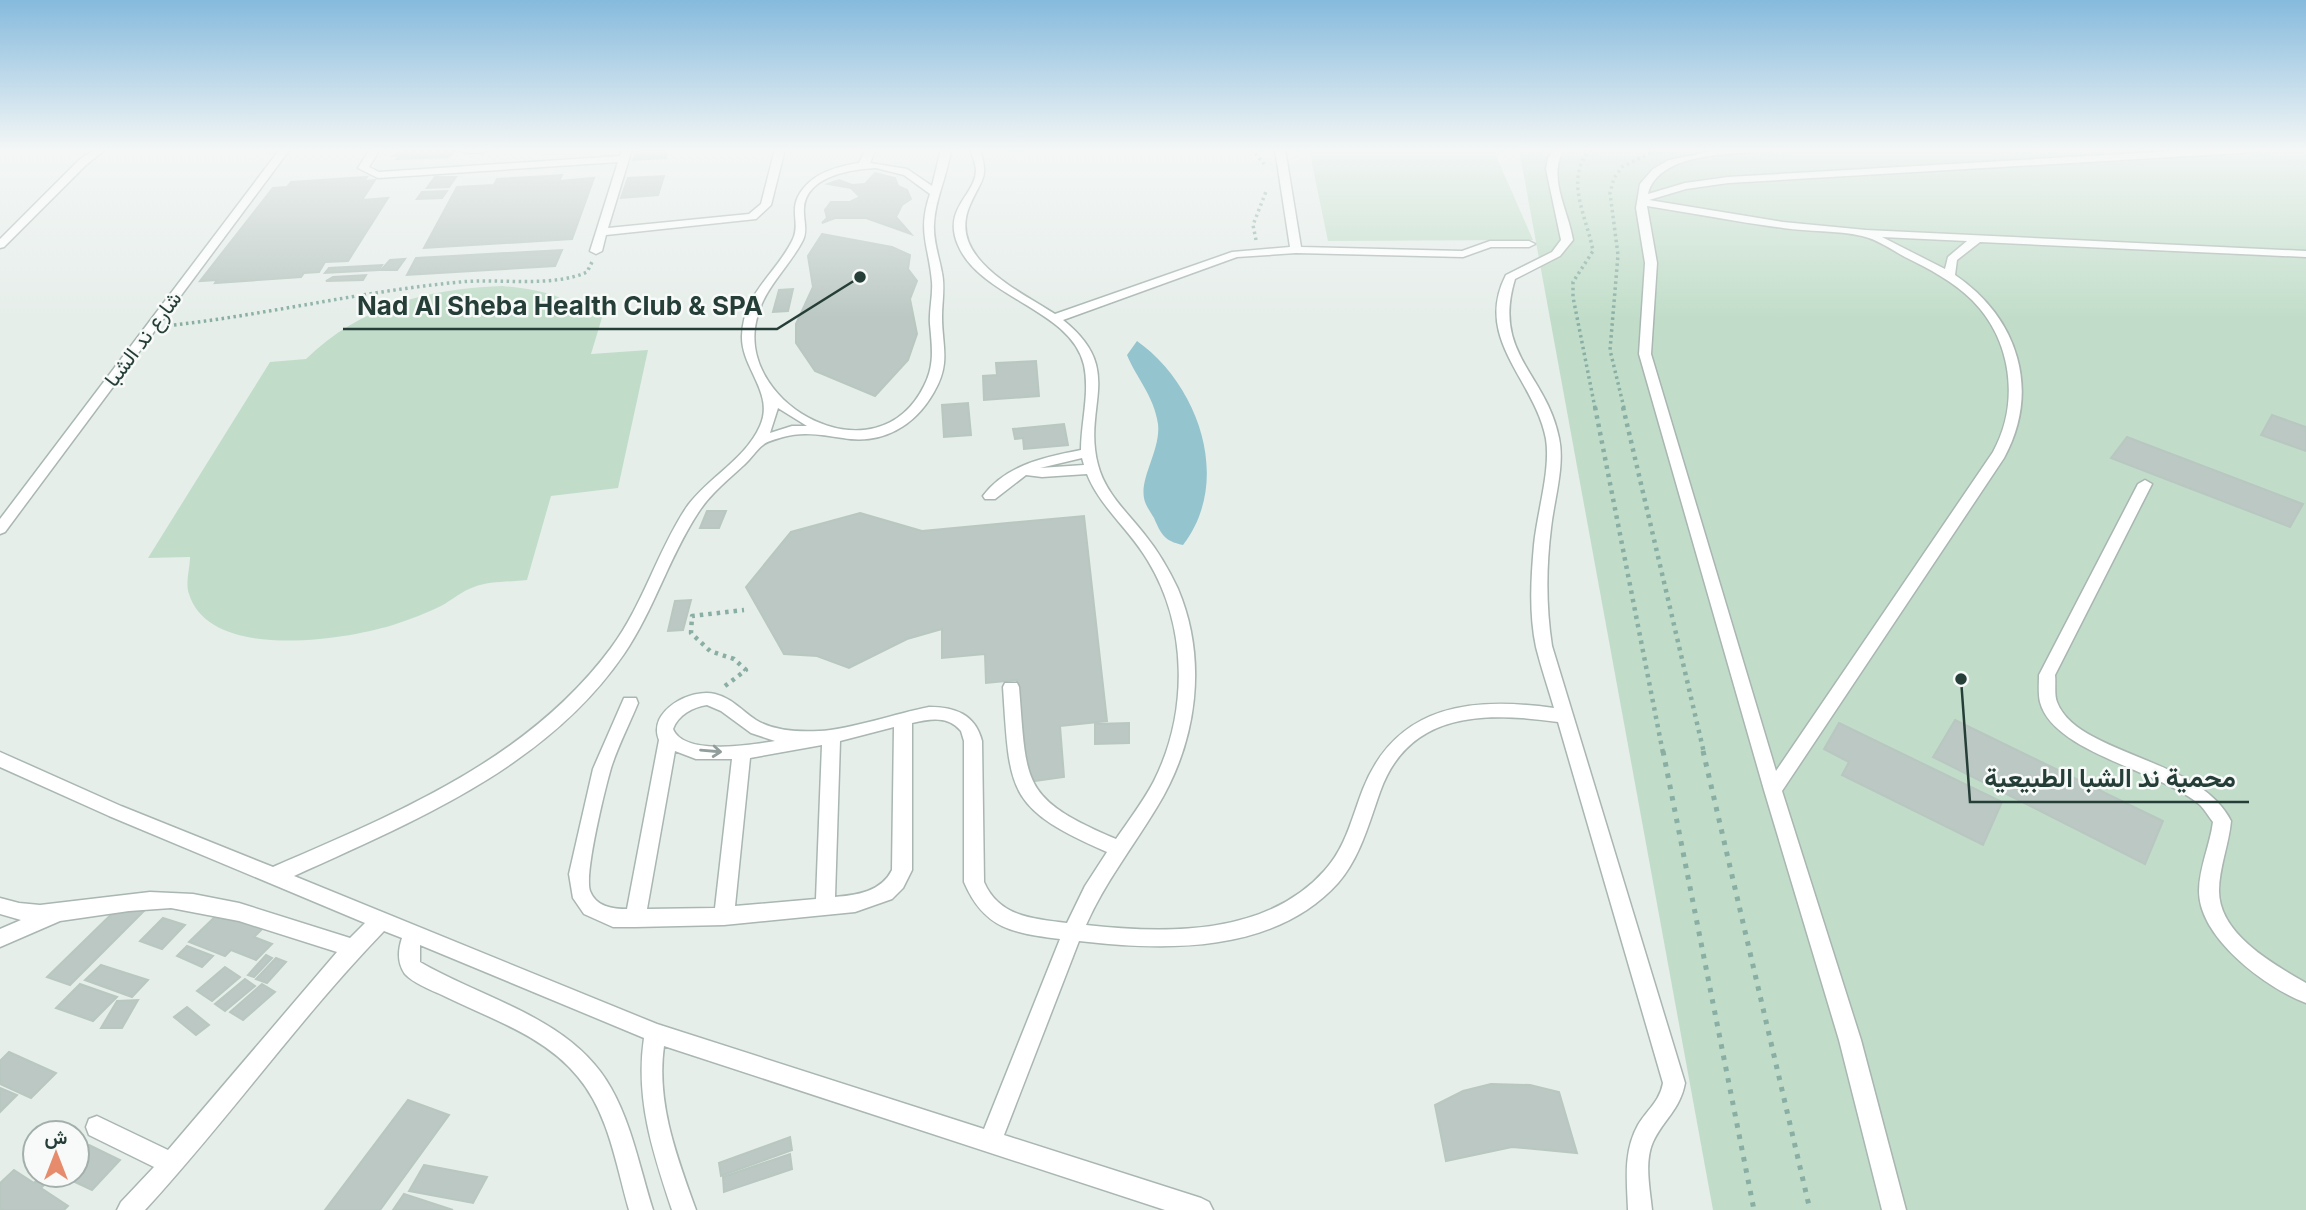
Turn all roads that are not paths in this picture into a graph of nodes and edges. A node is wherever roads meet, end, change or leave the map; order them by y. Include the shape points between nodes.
1 (40, 205) edge
2 (243, 205) edge
3 (610, 205) edge
4 (765, 205) edge
5 (799, 205) edge
6 (932, 205) edge
7 (965, 205) edge
8 (1289, 205) edge
9 (1559, 205) edge
10 (1642, 205) edge
11 (1672, 205) edge
12 (602, 232) junction
13 (1866, 233) junction
14 (1977, 239) junction
15 (1529, 244) dead end
16 (0, 245) edge
17 (1296, 250) junction
18 (596, 251) road end
19 (2306, 254) edge
20 (1949, 277) junction
21 (1056, 318) junction
22 (772, 398) junction
23 (827, 430) junction
24 (758, 441) junction
25 (1090, 461) junction
26 (2145, 484) dead end
27 (990, 496) dead end
28 (0, 529) edge
29 (1011, 687) dead end
30 (630, 703) dead end
31 (1562, 716) junction
32 (903, 718) junction
33 (825, 736) junction
34 (668, 740) junction
35 (742, 752) junction
36 (0, 759) edge
37 (1773, 790) junction
38 (1118, 848) junction
39 (276, 875) junction
40 (0, 906) edge
41 (825, 908) junction
42 (64, 912) junction
43 (724, 916) junction
44 (635, 918) junction
45 (383, 919) junction
46 (1073, 932) junction
47 (414, 933) junction
48 (0, 938) edge
49 (353, 948) junction
50 (2306, 994) edge
51 (655, 1033) junction
52 (97, 1127) dead end
53 (990, 1143) junction
54 (172, 1164) junction
55 (129, 1210) edge
56 (640, 1210) edge
57 (684, 1210) edge
58 (1201, 1210) edge
59 (1640, 1210) edge
60 (1894, 1210) edge

1 - 16 lane
2 - 28 lane, شارع ند الشبا
3 - 12 lane
4 - 12 lane via 752,217
5 - 22 lane via 799,238 752,312 748,352
6 - 23 lane via 928,240 937,278 940,358 929,389 905,421 882,433 854,437
7 - 21 lane via 962,241 970,255 999,283
8 - 17 lane
9 - 31 lane via 1567,240 1550,259 1510,277 1502,310 1508,349 1541,405 1553,442 1537,583 1544,646
10 - 37 lane via 1651,262 1644,333 1650,376
11 - 13 lane via 1783,225
12 - 18 lane
13 - 14 lane
13 - 20 lane
14 - 19 lane
14 - 20 lane via 1952,259
15 - 17 lane via 1484,245 1463,254
17 - 21 lane via 1214,260
20 - 37 lane via 1981,303 2011,360 2016,410 2010,435
21 - 25 lane via 1084,349 1091,367
22 - 23 lane
22 - 24 lane via 770,419
23 - 24 lane via 792,430
24 - 39 lane via 696,504 636,623 596,681 567,711 524,747 451,794
25 - 27 lane via 1042,473 1025,470 1008,478
25 - 38 lane via 1111,503 1149,550 1169,585 1182,622 1187,664 1185,708 1173,753 1152,801
26 - 50 lane via 2048,675 2048,701 2057,716 2092,744 2187,787 2211,803 2222,821 2208,894 2213,911 2240,948 2260,966
29 - 38 lane via 1018,767 1022,786 1033,803 1049,818
30 - 44 lane via 597,785 579,890 596,913
31 - 46 lane via 1493,709 1460,713 1404,738 1385,759 1343,862 1317,891 1272,919 1207,937
31 - 59 lane via 1674,1083 1668,1108 1649,1127 1640,1147
32 - 33 lane
32 - 41 lane via 902,870 896,883 871,901
32 - 46 lane via 947,713 971,728 972,866 980,898 1007,921
33 - 34 lane via 777,735 758,729 721,702 708,699 678,708 664,730
33 - 35 lane
33 - 41 lane
34 -> 35 lane via 693,750
34 - 44 lane
35 - 43 lane
36 - 39 lane
37 - 60 lane via 1850,1040
38 - 46 lane
39 - 45 lane
40 - 42 lane via 33,913
41 - 43 lane
42 - 48 lane
42 - 49 lane via 136,900 193,902
43 - 44 lane
45 - 47 lane
45 - 49 lane
46 - 53 lane
47 - 51 lane
47 - 56 lane via 408,946 413,968 551,1038 587,1070 612,1115
49 - 54 lane
51 - 53 lane
51 - 57 lane via 649,1071 651,1108
52 - 54 lane
53 - 58 lane
54 - 55 lane

